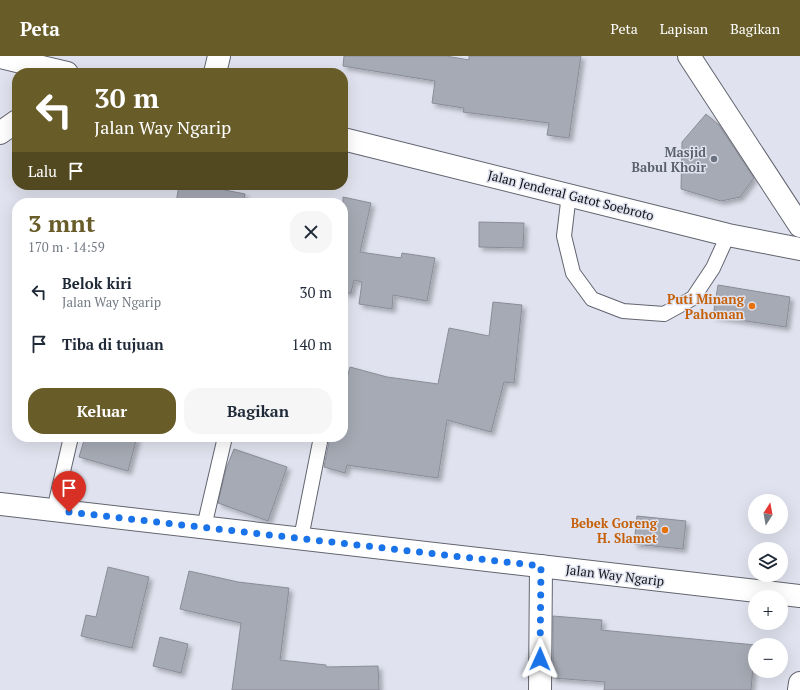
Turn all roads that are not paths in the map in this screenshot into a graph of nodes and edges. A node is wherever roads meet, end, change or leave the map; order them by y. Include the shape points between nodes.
1 (219, 56) edge
2 (689, 56) edge
3 (0, 58) edge
4 (45, 68) edge
5 (216, 68) edge
6 (12, 125) edge
7 (0, 133) edge
8 (348, 140) edge
9 (570, 194) junction
10 (800, 226) edge
11 (728, 235) junction
12 (800, 249) edge
13 (70, 442) edge
14 (224, 442) edge
15 (319, 442) edge
16 (0, 504) edge
17 (54, 510) junction
18 (204, 528) junction
19 (301, 538) junction
20 (541, 566) junction
21 (800, 596) edge
22 (800, 683) edge
23 (540, 690) edge
24 (799, 690) edge

1 - 5 street
2 - 10 street
3 - 4 street
6 - 7 street
8 - 9 street, Jalan Jenderal Gatot Soebroto
9 - 11 street, Jalan Jenderal Gatot Soebroto
9 - 11 lane via 564,236 573,273 592,299 622,311 664,314 693,298 713,268
11 - 12 street, Jalan Jenderal Gatot Soebroto
13 - 17 lane
14 - 18 lane
15 - 19 lane
16 - 17 street, Jalan Way Ngarip
17 - 18 street, Jalan Way Ngarip
18 - 19 street, Jalan Way Ngarip
19 - 20 street, Jalan Way Ngarip
20 - 21 street, Jalan Way Ngarip
20 - 23 street
22 - 24 street

